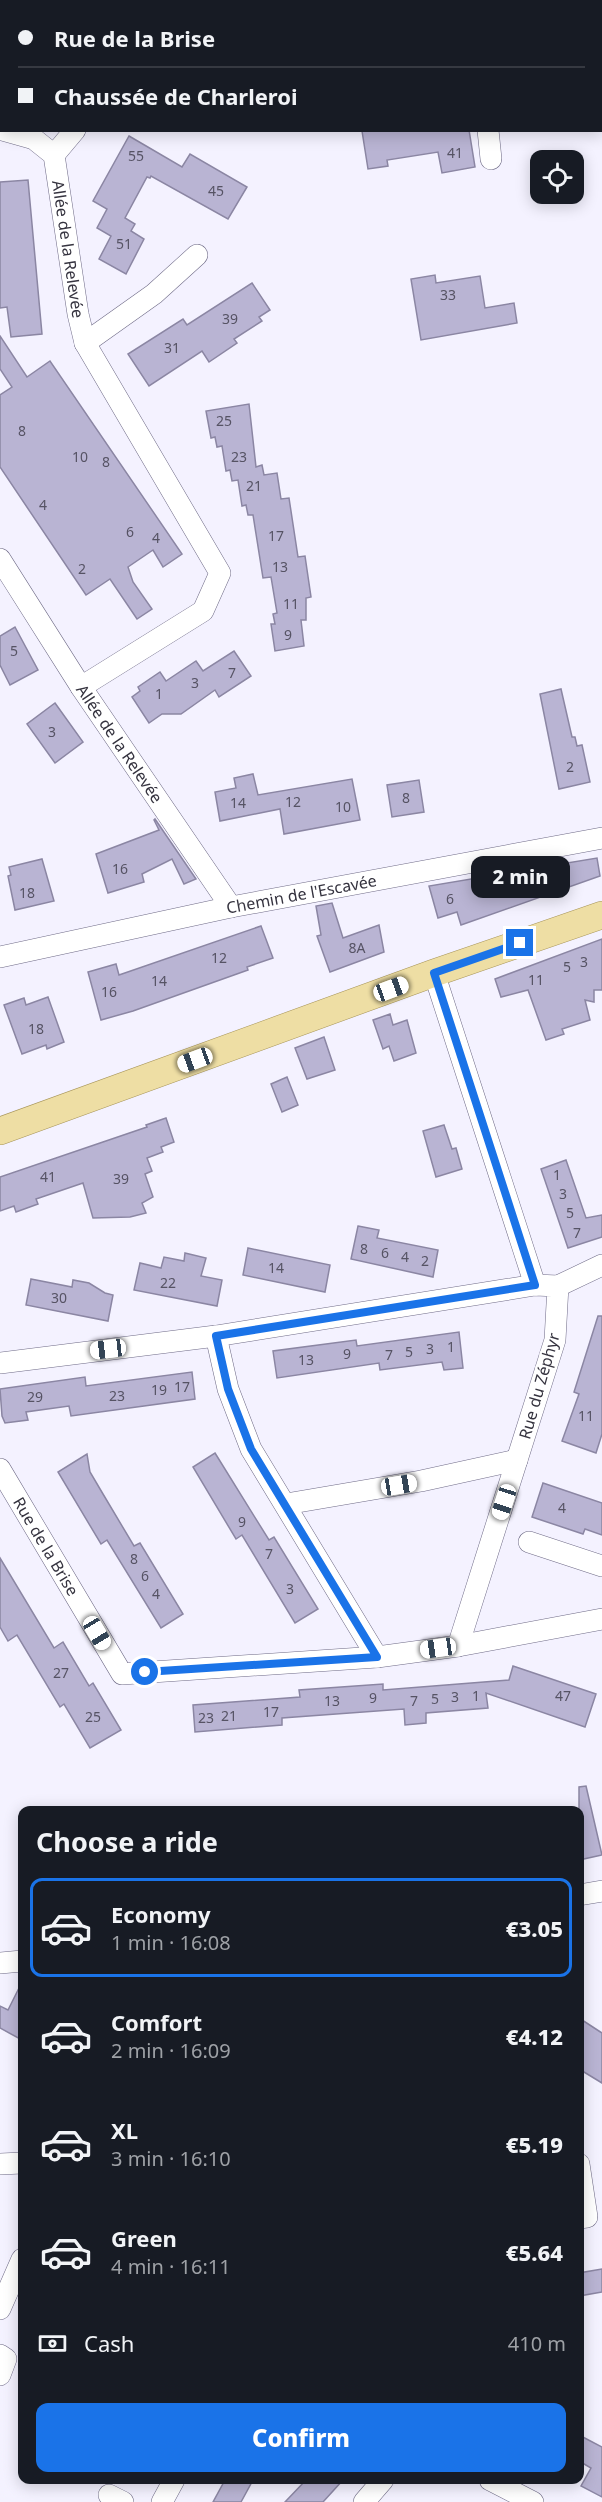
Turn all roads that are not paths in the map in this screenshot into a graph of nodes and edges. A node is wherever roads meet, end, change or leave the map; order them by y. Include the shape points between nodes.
1 (8, 132) edge
2 (73, 132) edge
3 (488, 132) edge
4 (54, 155) junction
5 (491, 159) dead end
6 (197, 255) dead end
7 (85, 343) junction
8 (0, 559) edge
9 (81, 687) junction
10 (602, 838) edge
11 (231, 907) junction
12 (602, 915) edge
13 (0, 957) edge
14 (434, 973) junction
15 (0, 1131) edge
16 (602, 1265) edge
17 (535, 1285) junction
18 (558, 1286) junction
19 (216, 1336) junction
20 (0, 1363) edge
21 (517, 1460) junction
22 (0, 1469) edge
23 (286, 1504) junction
24 (529, 1542) dead end
25 (602, 1566) edge
26 (602, 1619) edge
27 (458, 1646) junction
28 (377, 1657) junction
29 (602, 1891) edge
30 (584, 1894) edge
31 (18, 1961) edge
32 (0, 1963) edge
33 (18, 2163) edge
34 (0, 2164) edge
35 (584, 2197) edge
36 (584, 2217) edge
37 (18, 2268) edge
38 (0, 2308) edge
39 (172, 2484) edge
40 (380, 2484) edge
41 (498, 2484) edge
42 (162, 2502) edge
43 (364, 2502) edge
44 (532, 2502) edge

1 - 4 street via 34,139
2 - 4 street
3 - 5 street
4 - 7 street, Allée de la Relevée
6 - 7 street, Allée de la Relevée via 154,294
7 - 9 street, Allée de la Relevée via 220,573 203,611
8 - 9 street
9 - 11 street, Allée de la Relevée
10 - 11 street, Chemin de l'Escavée
11 - 13 street, Chemin de l'Escavée
12 - 14 main road
14 - 15 main road
14 - 17 street
16 - 18 street
17 - 18 street
17 - 19 street
18 - 21 street, Rue du Zéphyr via 555,1340
19 - 20 street
19 - 23 street via 228,1389 251,1449
21 - 23 street
21 - 27 street, Rue du Zéphyr
22 - 28 street, Rue de la Brise via 122,1674
23 - 28 street
24 - 25 street
26 - 27 street, Rue de la Brise
27 - 28 street, Rue de la Brise
29 - 30 street
31 - 32 street
33 - 34 street
35 - 36 street
37 - 38 street
39 - 42 street
40 - 43 street
41 - 44 street

